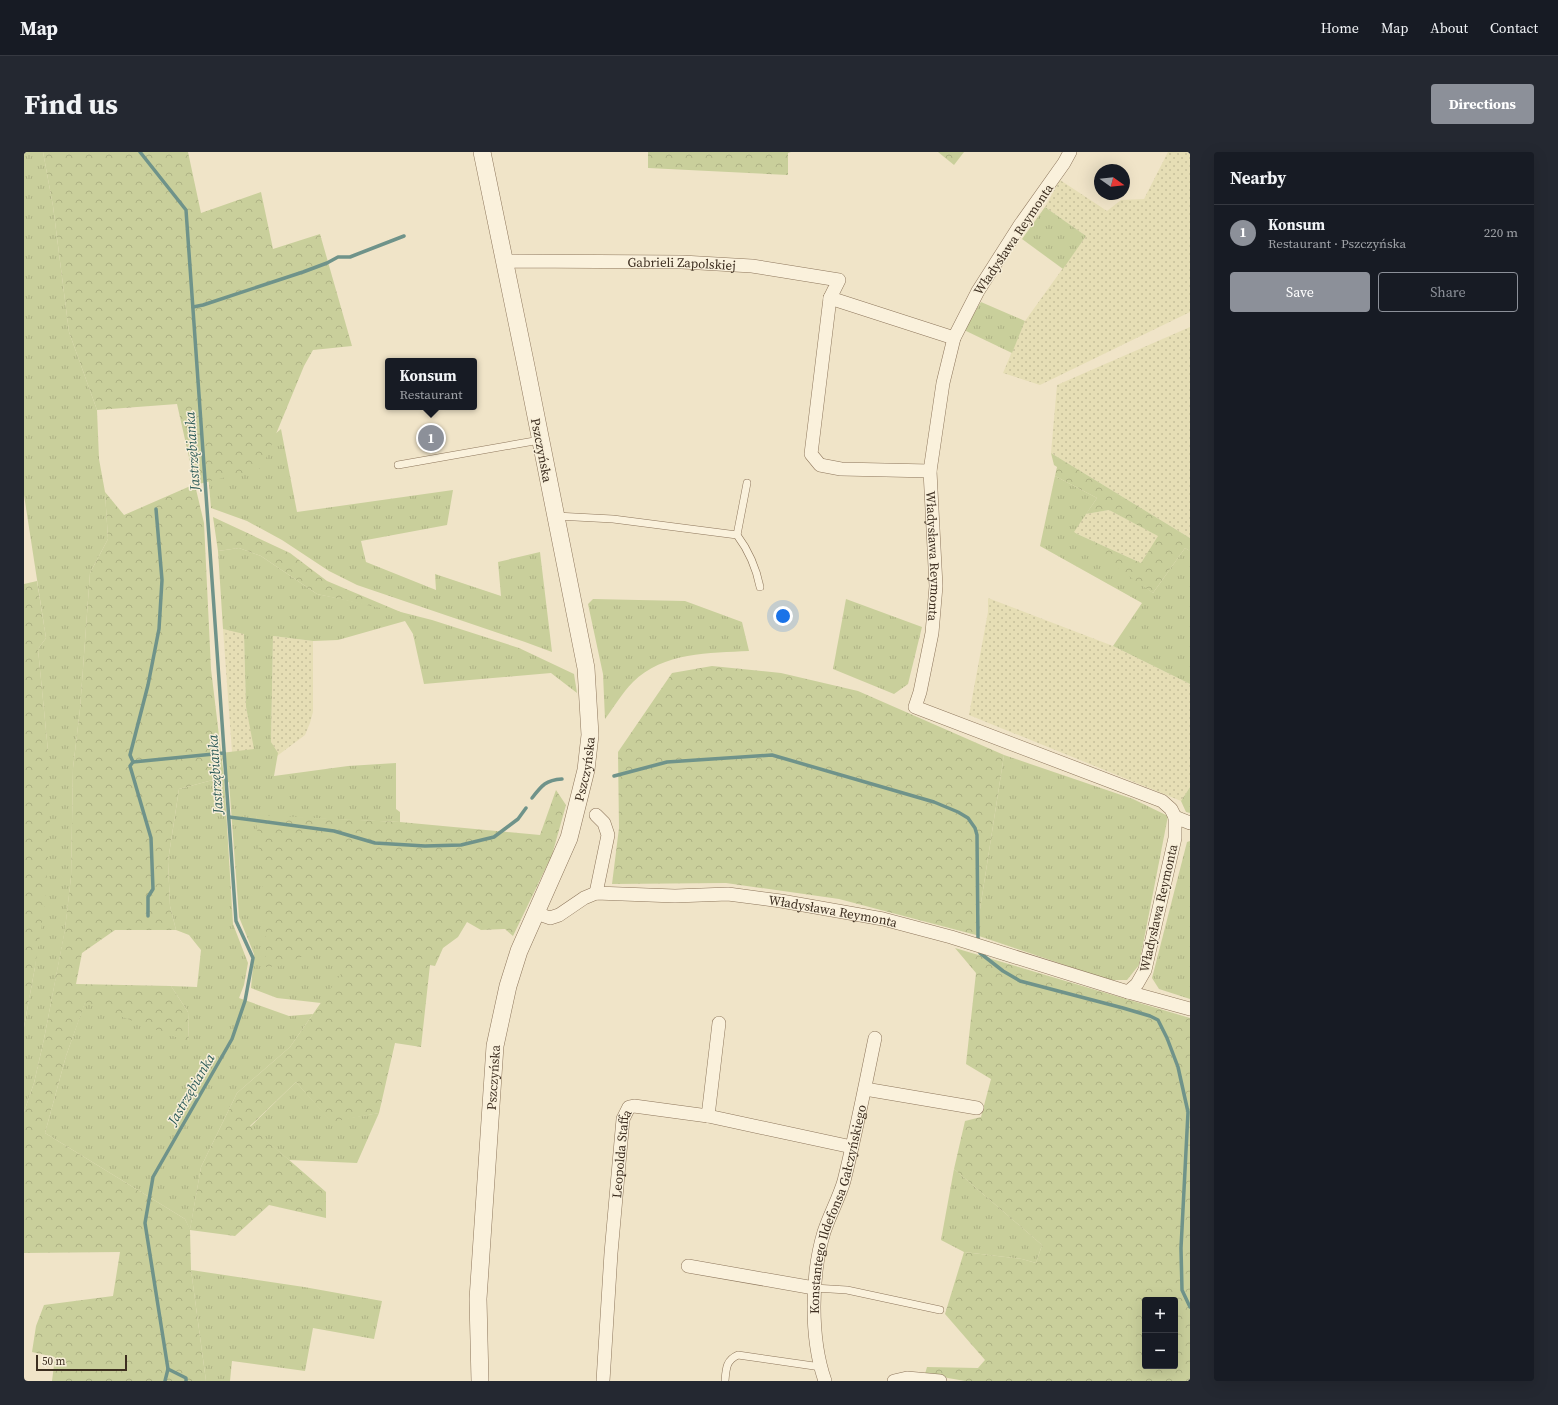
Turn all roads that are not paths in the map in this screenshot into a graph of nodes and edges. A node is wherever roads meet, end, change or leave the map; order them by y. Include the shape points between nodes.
1 (482, 152) edge
2 (1070, 152) edge
3 (505, 263) junction
4 (830, 298) junction
5 (954, 338) junction
6 (541, 440) junction
7 (398, 465) dead end
8 (930, 471) junction
9 (747, 483) dead end
10 (556, 516) junction
11 (737, 535) junction
12 (760, 587) dead end
13 (596, 815) dead end
14 (1175, 817) junction
15 (1190, 823) edge
16 (596, 894) junction
17 (536, 913) junction
18 (1128, 992) junction
19 (1190, 1009) edge
20 (719, 1022) dead end
21 (875, 1038) dead end
22 (865, 1089) junction
23 (977, 1108) dead end
24 (708, 1116) junction
25 (852, 1148) junction
26 (688, 1266) dead end
27 (814, 1288) junction
28 (940, 1310) dead end
29 (821, 1367) junction
30 (480, 1381) edge
31 (603, 1381) edge
32 (725, 1381) edge
33 (825, 1381) edge
34 (894, 1381) edge
35 (940, 1381) edge

1 - 3 street, Pszczyńska
2 - 5 street, Władysława Reymonta via 978,291
3 - 4 street, Gabrieli Zapolskiej via 660,262 752,266 838,280
3 - 6 street, Pszczyńska
4 - 5 street
4 - 8 street, Gabrieli Zapolskiej via 811,454 820,465 841,469
5 - 8 street, Władysława Reymonta via 943,383
6 - 7 lane
6 - 10 street, Pszczyńska
8 - 14 street, Władysława Reymonta via 936,586 932,633 915,707 1162,801
9 - 11 lane
10 - 11 lane via 614,519
10 - 17 street, Pszczyńska via 586,668 590,735 586,770 569,838
11 - 12 lane via 756,568
13 - 16 street via 604,823 608,835
14 - 15 street, Władysława Reymonta
14 - 18 street, Władysława Reymonta via 1175,838 1145,970 1137,984
16 - 17 street, Władysława Reymonta via 584,898 550,918
16 - 18 street, Władysława Reymonta via 728,894 875,918 951,937
17 - 30 street, Pszczyńska via 510,979 495,1046 478,1299
18 - 19 street, Władysława Reymonta
20 - 24 street
21 - 22 street, Konstantego Ildefonsa Gałczyńskiego
22 - 23 street
22 - 25 street, Konstantego Ildefonsa Gałczyńskiego
24 - 25 street, Leopolda Staffa
24 - 31 street, Leopolda Staffa via 634,1106 629,1107 623,1118
25 - 27 street, Konstantego Ildefonsa Gałczyńskiego via 843,1183 824,1232
26 - 27 street
27 - 28 lane via 847,1290
27 - 29 street, Konstantego Ildefonsa Gałczyńskiego via 814,1316
29 - 32 lane via 738,1355 728,1362
29 - 33 street, Konstantego Ildefonsa Gałczyńskiego
34 - 35 street via 907,1378

